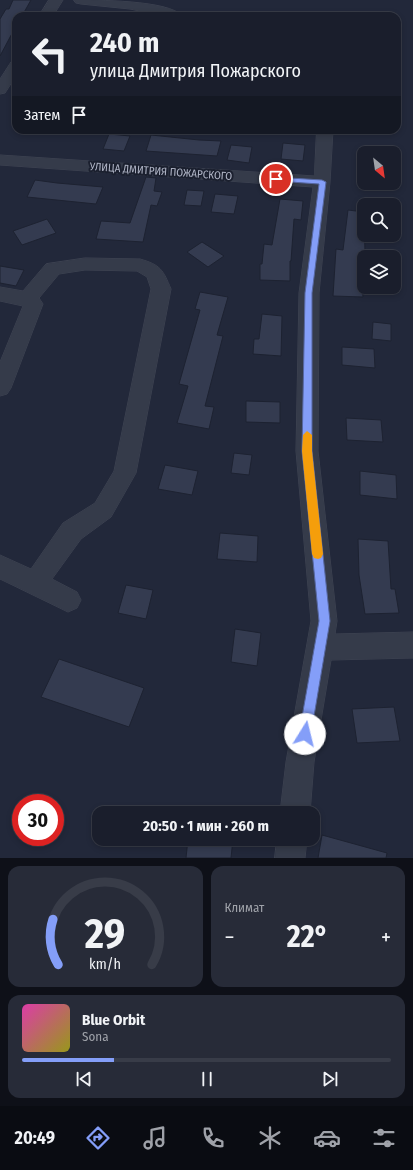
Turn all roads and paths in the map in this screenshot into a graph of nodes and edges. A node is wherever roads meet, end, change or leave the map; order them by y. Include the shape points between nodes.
1 (56, 0) edge
2 (81, 0) edge
3 (48, 12) edge
4 (170, 12) edge
5 (12, 75) edge
6 (7, 87) edge
7 (325, 134) edge
8 (0, 160) edge
9 (322, 182) junction
10 (0, 294) edge
11 (27, 299) junction
12 (0, 388) edge
13 (0, 566) edge
14 (35, 583) junction
15 (68, 600) dead end
16 (413, 645) edge
17 (319, 647) junction
18 (296, 806) edge
19 (291, 846) edge
20 (290, 858) edge

1 - 3 street
2 - 4 street
5 - 6 street
7 - 9 street
8 - 9 street, УЛИЦА ДМИТРИЯ ПОЖАРСКОГО
9 - 17 street via 308,293 307,451 324,621
10 - 11 street
11 - 12 street via 33,304
11 - 14 street via 53,269 85,264 140,265 155,273 161,289 125,473 103,510 72,531
13 - 14 street
14 - 15 street
16 - 17 street
17 - 18 street via 300,762
19 - 20 street

